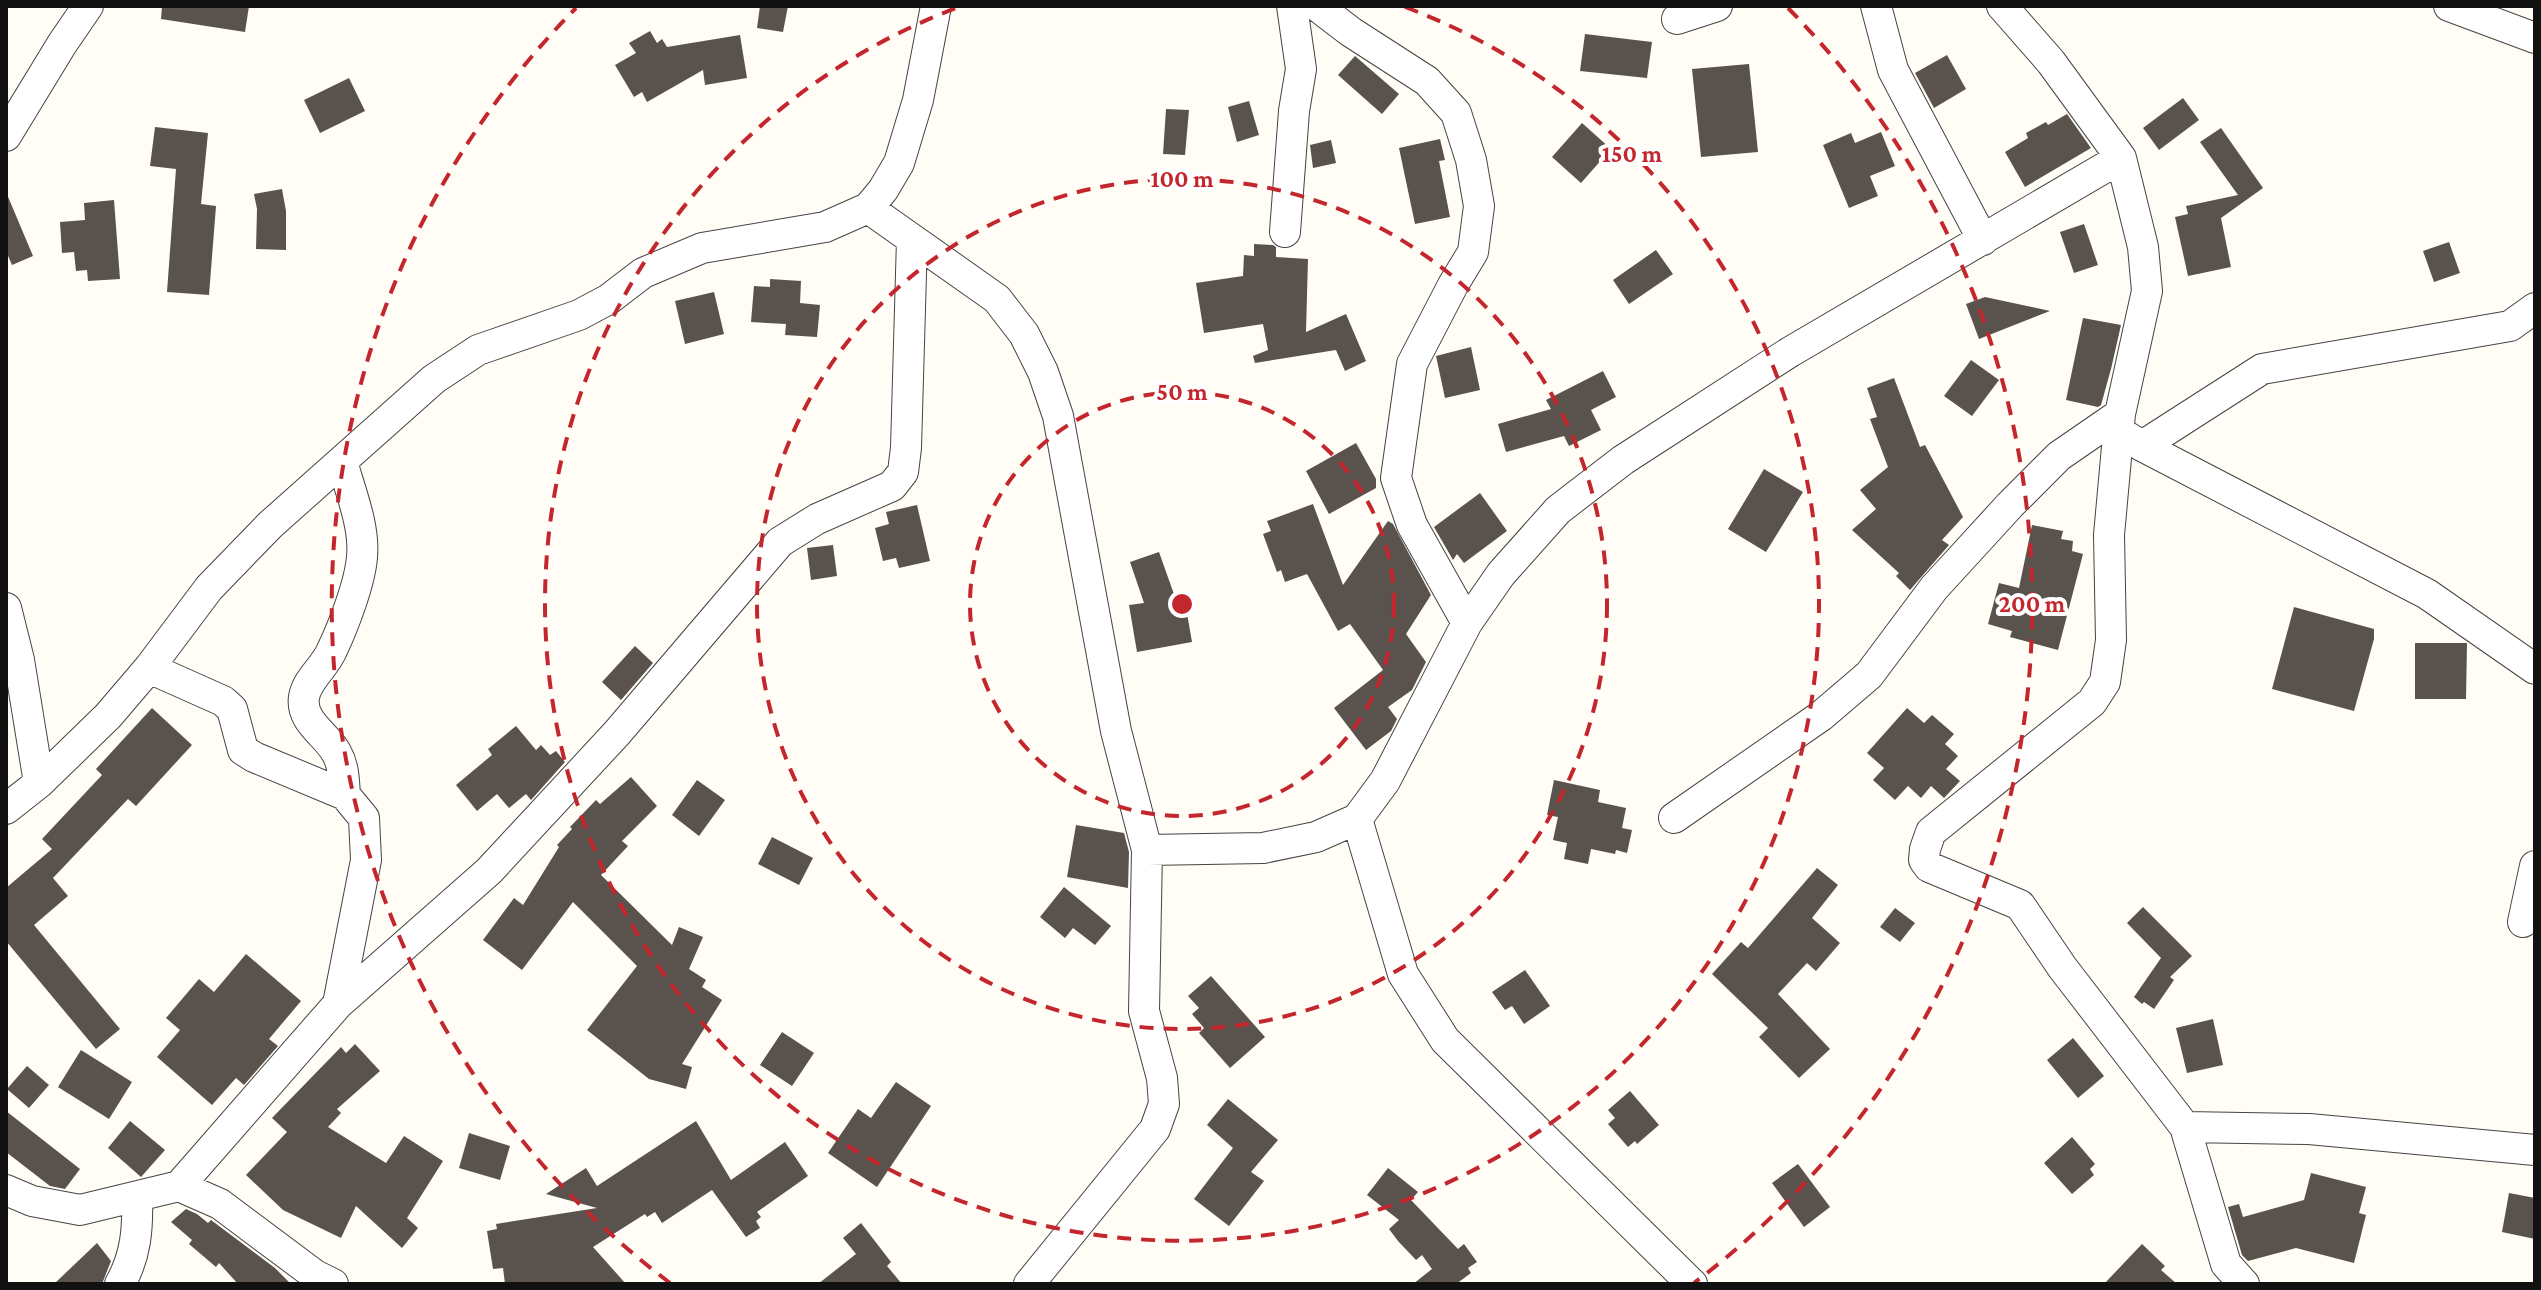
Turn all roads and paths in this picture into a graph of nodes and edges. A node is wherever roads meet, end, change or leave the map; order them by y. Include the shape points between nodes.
1 (88, 6) edge
2 (936, 6) edge
3 (1292, 6) edge
4 (1317, 6) edge
5 (1717, 6) edge
6 (1876, 6) edge
7 (2002, 6) edge
8 (2449, 6) edge
9 (1677, 19) dead end
10 (2535, 38) edge
11 (6, 136) edge
12 (2121, 158) junction
13 (868, 208) junction
14 (1285, 232) dead end
15 (912, 239) junction
16 (1983, 240) junction
17 (2535, 308) edge
18 (2127, 430) junction
19 (342, 461) junction
20 (6, 608) edge
21 (1467, 623) junction
22 (149, 668) junction
23 (2535, 669) edge
24 (39, 783) junction
25 (345, 795) junction
26 (6, 809) edge
27 (1674, 818) dead end
28 (1357, 819) junction
29 (1147, 850) junction
30 (2535, 866) edge
31 (2523, 922) dead end
32 (338, 1004) junction
33 (2185, 1127) junction
34 (2535, 1150) edge
35 (179, 1186) junction
36 (6, 1190) edge
37 (137, 1197) junction
38 (120, 1284) edge
39 (333, 1284) edge
40 (1029, 1284) edge
41 (1692, 1284) edge
42 (2244, 1284) edge

1 - 11 street
2 - 13 street via 918,100 899,163
3 - 14 street via 1301,69
4 - 21 street via 1427,81 1456,113 1471,160 1479,206 1473,252 1412,364 1396,478 1412,525
5 - 9 street
6 - 16 street via 1893,70
7 - 12 street via 2051,62
8 - 10 street
12 - 16 street
12 - 18 street via 2143,247 2147,291
13 - 15 street
13 - 19 street via 825,227 702,248 643,273 579,315 478,350 434,379
15 - 29 street via 997,299 1024,334 1043,372 1058,416 1116,731
15 - 32 street via 903,472 892,486 817,519 780,542 617,733 489,871
16 - 21 street via 1790,352 1623,460 1558,510 1501,574
17 - 18 street via 2510,326 2262,369
18 - 23 street via 2427,594
18 - 27 street via 2059,456 1934,588 1869,675 1821,716
18 - 33 street via 2109,535 2111,640 2105,682 2092,702 1931,832 1924,860 1946,875 2020,905
19 - 22 street via 209,588
19 - 25 street via 362,556 340,632 304,699 314,728 337,752
20 - 24 street
21 - 28 street via 1385,781
22 - 24 street
22 - 25 street via 223,701 232,709 243,750
24 - 26 street
25 - 32 street via 364,818 366,860
28 - 29 street via 1316,837 1263,848
28 - 41 street via 1403,974 1445,1040
29 - 40 street via 1144,1011 1164,1104 1155,1129
30 - 31 street
32 - 35 street
33 - 34 street via 2309,1129
33 - 42 street via 2226,1264
35 - 37 street
35 - 39 street via 220,1204
36 - 37 street via 80,1210
37 - 38 street via 134,1255

